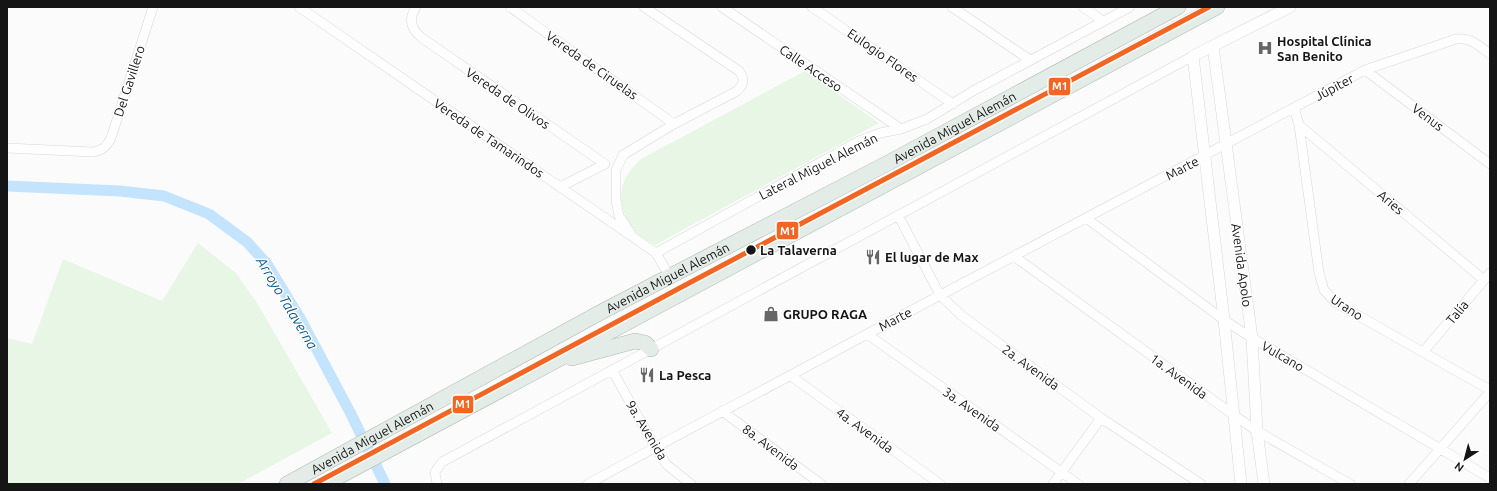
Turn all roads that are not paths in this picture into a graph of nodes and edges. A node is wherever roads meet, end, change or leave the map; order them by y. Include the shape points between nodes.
1 (153, 7) edge
2 (299, 7) edge
3 (416, 7) edge
4 (510, 7) edge
5 (644, 7) edge
6 (722, 7) edge
7 (812, 7) edge
8 (952, 7) edge
9 (1083, 7) edge
10 (1130, 7) edge
11 (1178, 7) edge
12 (1217, 7) edge
13 (1290, 7) edge
14 (1103, 21) junction
15 (1213, 46) junction
16 (1490, 54) edge
17 (1193, 56) junction
18 (1030, 60) junction
19 (1365, 70) junction
20 (953, 104) junction
21 (1294, 108) junction
22 (674, 124) junction
23 (1299, 125) junction
24 (901, 129) junction
25 (1225, 144) junction
26 (7, 148) edge
27 (1204, 156) junction
28 (1490, 164) edge
29 (560, 186) junction
30 (898, 215) junction
31 (1086, 218) junction
32 (632, 237) junction
33 (656, 253) junction
34 (1015, 256) junction
35 (1487, 276) edge
36 (670, 277) junction
37 (940, 295) junction
38 (1224, 320) junction
39 (866, 334) junction
40 (1252, 338) junction
41 (651, 349) junction
42 (1423, 352) junction
43 (561, 358) junction
44 (612, 370) junction
45 (791, 376) junction
46 (1490, 391) edge
47 (722, 411) junction
48 (1235, 416) junction
49 (1101, 418) junction
50 (1258, 431) junction
51 (655, 447) junction
52 (1440, 448) junction
53 (1062, 472) junction
54 (1490, 478) edge
55 (436, 480) edge
56 (678, 480) edge
57 (287, 484) edge
58 (325, 484) edge
59 (588, 484) edge
60 (691, 484) edge
61 (821, 484) edge
62 (940, 484) edge
63 (1053, 484) edge
64 (1078, 484) edge
65 (1201, 484) edge
66 (1241, 484) edge
67 (1264, 484) edge
68 (1350, 484) edge
69 (1409, 484) edge

1 - 26 street, Del Gavillero via 111,138 105,148 93,152
2 - 29 street, Vereda de Tamarindos
3 - 29 street, Vereda de Olivos via 411,19 413,29 422,38 605,164
4 - 22 street, Vereda de Ciruelas
5 - 22 street via 743,75 744,81 737,91
6 - 24 street, Calle Acceso
7 - 20 street, Eulogio Flores
8 - 18 street
9 - 14 street
10 - 14 street, Lateral Miguel Alemán
11 - 36 highway, Avenida Miguel Alemán
12 - 43 highway, Avenida Miguel Alemán
13 - 15 street
14 - 18 street, Lateral Miguel Alemán
15 - 17 street
15 - 25 street, Avenida Apolo
16 - 19 street, Júpiter via 1473,41 1462,38
17 - 27 street, Avenida Apolo
17 - 30 street
18 - 20 street, Lateral Miguel Alemán
19 - 21 street, Júpiter
19 - 28 street, Venus
20 - 24 street, Lateral Miguel Alemán via 927,119
21 - 23 street, Urano
21 - 25 street, Júpiter
22 - 32 street via 623,155 616,170 619,216
23 - 35 street, Aries
23 - 42 street, Urano via 1319,273 1324,290 1336,302
24 - 33 street, Lateral Miguel Alemán via 859,141
25 - 27 street, Marte
25 - 40 street, Avenida Apolo
27 - 31 street, Marte
27 - 38 street, Avenida Apolo
29 - 32 street, Vereda de Tamarindos
30 - 37 street, 2a. Avenida
30 - 41 street
31 - 34 street, Marte
31 - 38 street, Vulcano
32 - 33 street, Vereda de Tamarindos
33 - 36 street, Vereda de Tamarindos
34 - 37 street, Marte
34 - 48 street, 1a. Avenida
35 - 42 street, Talía
36 - 57 highway, Avenida Miguel Alemán
37 - 39 street, Marte
37 - 49 street, 2a. Avenida via 962,316
38 - 40 street, Vulcano
38 - 48 street, Avenida Apolo
39 - 45 street, Marte
39 - 53 street, 3a. Avenida
40 - 50 street, Avenida Apolo
40 - 52 street, Vulcano
41 - 43 highway via 644,343 635,341 586,355
41 - 44 street
42 - 46 street, Urano
43 - 58 highway, Avenida Miguel Alemán
44 - 51 street, 9a. Avenida
44 - 55 street via 442,462 437,467
45 - 47 street, Marte
45 - 62 street, 4a. Avenida
46 - 52 street
47 - 51 street, Marte
47 - 61 street, 8a. Avenida
48 - 50 street, 1a. Avenida
48 - 66 street, Avenida Apolo
49 - 53 street
49 - 65 street, 2a. Avenida
50 - 67 street, Avenida Apolo
50 - 68 street, 1a. Avenida
51 - 56 street, 9a. Avenida
51 - 59 street, Marte
52 - 54 street, Vulcano
52 - 69 street
53 - 63 street
53 - 64 street, 3a. Avenida
56 - 60 street, 9a. Avenida

